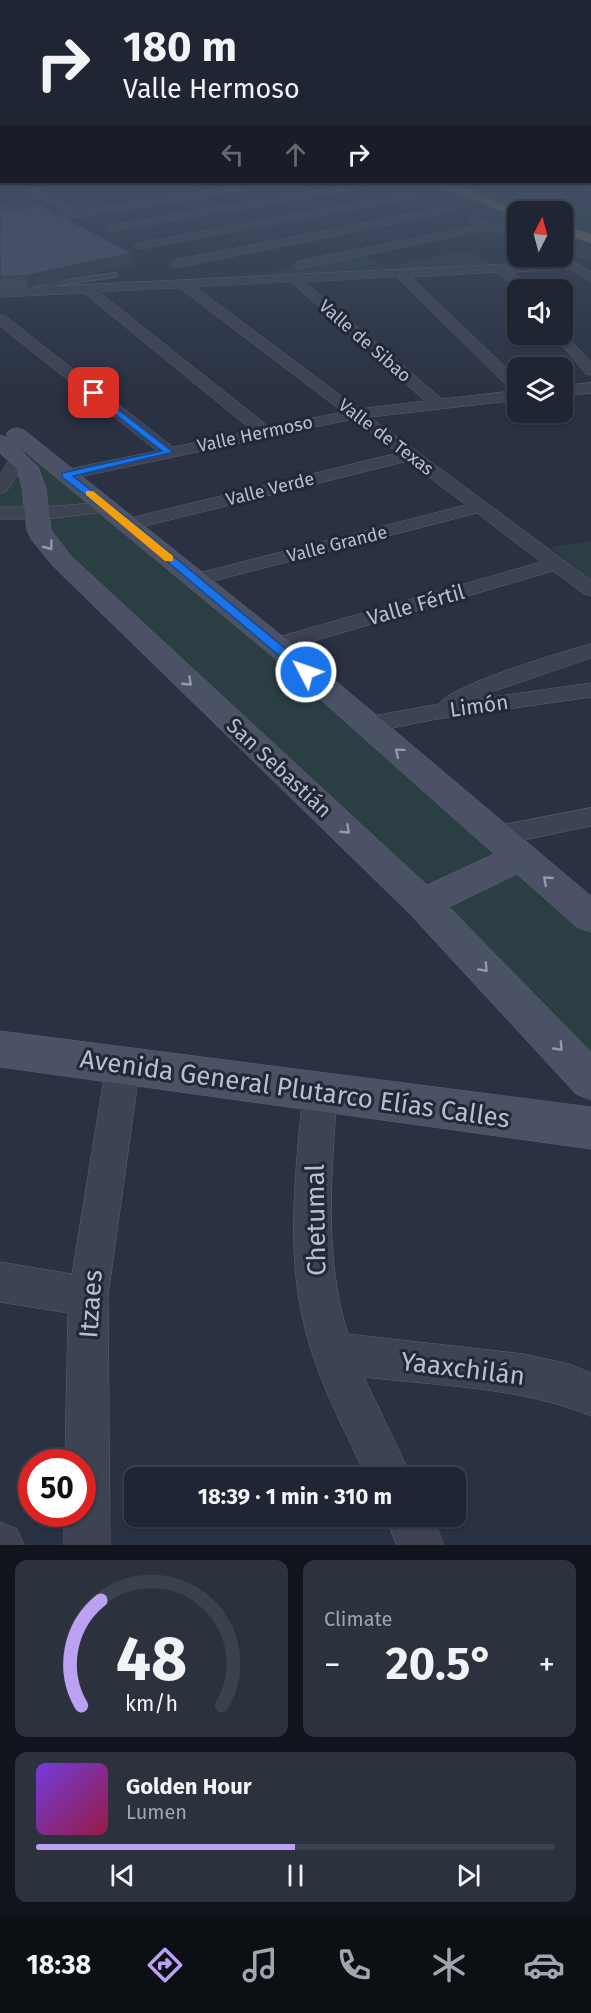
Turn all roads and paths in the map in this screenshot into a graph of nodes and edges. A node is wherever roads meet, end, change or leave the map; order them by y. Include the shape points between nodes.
1 (150, 251) edge
2 (218, 251) edge
3 (371, 251) edge
4 (167, 260) junction
5 (573, 265) edge
6 (526, 267) edge
7 (502, 268) junction
8 (400, 273) junction
9 (116, 275) edge
10 (293, 278) junction
11 (591, 278) edge
12 (512, 279) edge
13 (226, 281) junction
14 (208, 282) junction
15 (181, 283) junction
16 (86, 288) junction
17 (29, 291) junction
18 (0, 293) edge
19 (0, 319) edge
20 (569, 345) edge
21 (590, 368) edge
22 (507, 377) edge
23 (591, 388) edge
24 (573, 390) edge
25 (507, 397) edge
26 (438, 404) junction
27 (355, 414) junction
28 (0, 420) edge
29 (266, 432) junction
30 (8, 450) edge
31 (169, 452) junction
32 (412, 455) junction
33 (65, 475) junction
34 (0, 488) edge
35 (479, 507) junction
36 (0, 513) edge
37 (36, 513) junction
38 (118, 515) junction
39 (556, 564) junction
40 (194, 580) junction
41 (591, 590) edge
42 (276, 645) junction
43 (591, 651) edge
44 (591, 690) edge
45 (437, 712) junction
46 (367, 725) junction
47 (591, 817) edge
48 (509, 846) junction
49 (422, 903) junction
50 (591, 918) edge
51 (0, 1049) edge
52 (123, 1066) junction
53 (591, 1081) edge
54 (320, 1092) junction
55 (591, 1128) edge
56 (0, 1282) edge
57 (88, 1296) junction
58 (333, 1353) junction
59 (591, 1395) edge
60 (385, 1467) edge
61 (413, 1527) edge
62 (87, 1545) edge
63 (421, 1545) edge

1 - 4 street
2 - 4 street
3 - 13 street
4 - 14 street
5 - 11 street
6 - 7 street
7 - 8 street
7 - 12 street
8 - 10 street
8 - 22 street
9 - 17 lane
10 - 13 street
10 - 26 street, Valle de Sibao
13 - 14 street
14 - 15 street
15 - 16 street
15 - 27 street, Valle de Texas
16 - 17 street
16 - 29 street
17 - 18 street
19 - 31 street
20 - 21 street
23 - 24 street
25 - 26 street, Valle Hermoso
26 - 27 street, Valle Hermoso
27 - 29 street, Valle Hermoso
27 - 32 street, Valle de Texas
28 - 33 main road
29 - 31 street, Valle Hermoso
30 - 34 street
30 - 37 main road, San Sebastián via 27,467 33,482
31 - 33 street, Valle Hermoso
32 - 35 street, Valle de Texas
32 - 38 street, Valle Verde
33 - 38 main road
35 - 39 street, Valle de Texas
35 - 40 street, Valle Grande
36 - 37 street, Valle Verde
37 - 38 street, Valle Verde
37 -> 49 main road, San Sebastián via 44,539 80,580
38 - 40 main road
39 - 41 street, Valle de Texas
39 - 42 street, Valle Fértil
40 - 42 main road
42 - 46 main road
43 - 45 street via 483,687
44 - 45 street, Limón
45 - 46 street, Limón
48 -> 46 main road
47 - 48 street
48 - 49 main road
50 -> 48 main road
49 -> 53 main road, San Sebastián
51 - 52 main road, Avenida General Plutarco Elías Calles
52 - 54 main road, Avenida General Plutarco Elías Calles
52 - 57 street, Itzaes
54 - 55 main road, Avenida General Plutarco Elías Calles
54 - 58 street, Chetumal via 311,1241 321,1311
56 - 57 street
57 - 62 street, Itzaes
58 - 59 street, Yaaxchilán via 524,1375 569,1385
58 - 60 street, Chetumal
61 - 63 street

